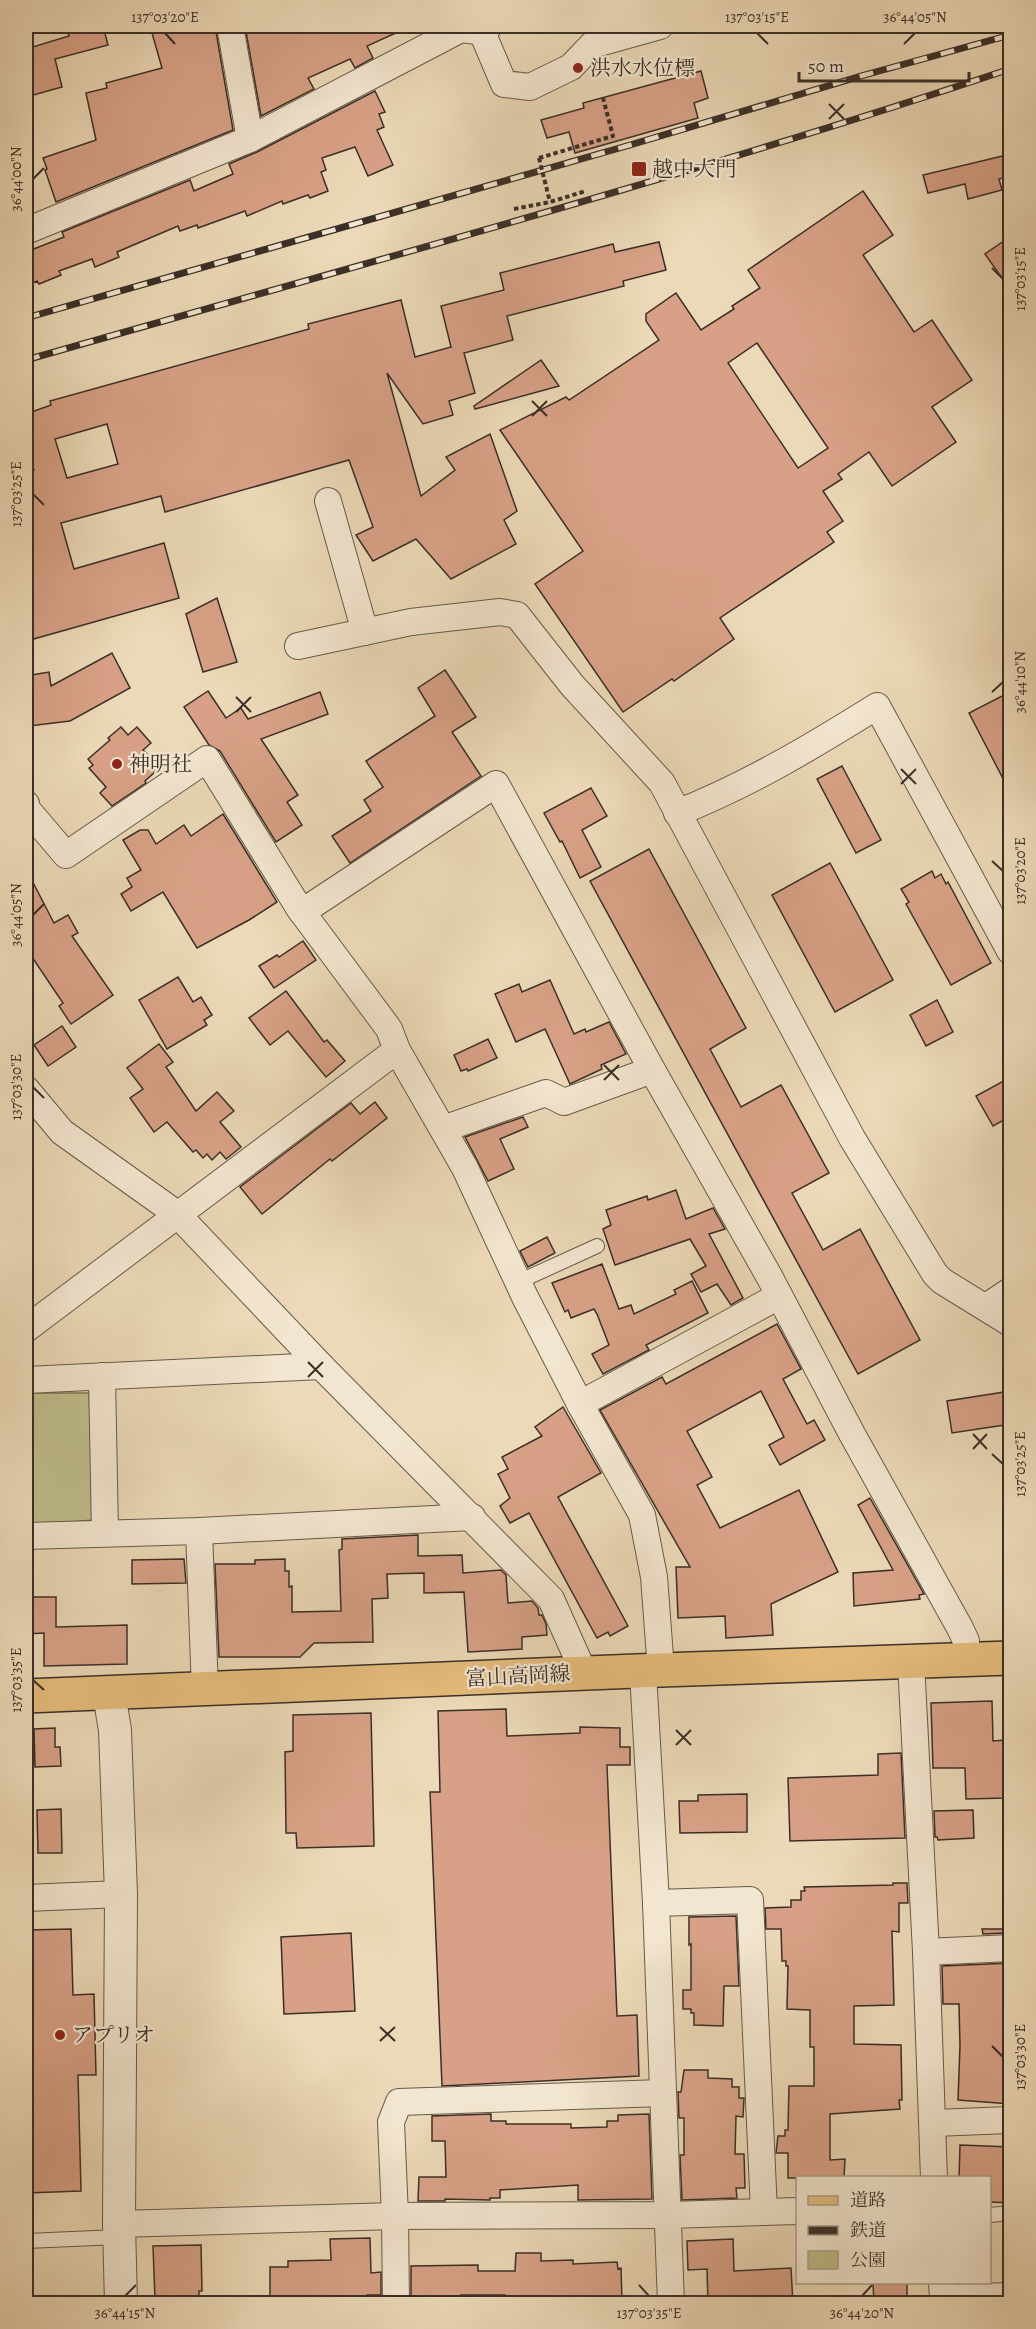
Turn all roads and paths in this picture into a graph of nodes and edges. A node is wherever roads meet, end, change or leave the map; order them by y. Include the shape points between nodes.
1 (231, 26) edge
2 (660, 26) edge
3 (485, 29) edge
4 (589, 35) edge
5 (603, 98) dead end
6 (250, 139) junction
7 (586, 191) dead end
8 (550, 202) junction
9 (514, 209) dead end
10 (26, 231) edge
11 (328, 501) dead end
12 (365, 632) junction
13 (298, 646) dead end
14 (26, 807) edge
15 (677, 813) junction
16 (302, 912) junction
17 (1011, 951) edge
18 (397, 1050) junction
19 (652, 1070) junction
20 (26, 1089) edge
21 (443, 1129) junction
22 (177, 1214) junction
23 (597, 1246) dead end
24 (518, 1282) junction
25 (1011, 1291) edge
26 (779, 1296) junction
27 (986, 1307) junction
28 (1011, 1323) edge
29 (26, 1329) edge
30 (321, 1366) junction
31 (102, 1376) junction
32 (26, 1380) edge
33 (580, 1404) junction
34 (472, 1517) junction
35 (200, 1531) junction
36 (105, 1533) junction
37 (26, 1536) edge
38 (1011, 1658) edge
39 (965, 1660) junction
40 (911, 1662) junction
41 (652, 1671) junction
42 (584, 1673) junction
43 (205, 1690) junction
44 (109, 1694) junction
45 (26, 1696) edge
46 (121, 1894) junction
47 (26, 1898) edge
48 (656, 1903) junction
49 (1011, 1948) edge
50 (926, 1952) junction
51 (662, 2093) junction
52 (1011, 2120) edge
53 (934, 2123) junction
54 (934, 2176) edge
55 (796, 2211) edge
56 (764, 2212) junction
57 (1011, 2213) edge
58 (991, 2215) edge
59 (395, 2216) junction
60 (669, 2216) junction
61 (119, 2231) junction
62 (26, 2241) edge
63 (942, 2284) edge
64 (1011, 2296) edge
65 (121, 2304) edge
66 (396, 2304) edge
67 (671, 2304) edge

1 - 6 street
2 - 4 street
3 - 4 street via 504,84 530,87 571,67
3 - 6 street via 461,29
5 - 8 path, bridge via 613,136 539,158
6 - 10 street
7 - 8 path
8 - 9 path
11 - 12 street
12 - 13 street
12 - 15 street via 411,622 500,612 517,615 572,685 662,783
14 - 16 street via 66,855 207,759
15 - 17 street via 727,792 877,706
15 - 27 street via 852,1138 935,1274
16 - 18 street via 389,1029
16 - 19 street via 496,784
18 - 21 street
18 - 22 street
19 - 21 street via 564,1102 546,1093
19 - 26 street
20 - 22 street via 62,1132
21 - 24 street
22 - 29 street
22 - 30 street
23 - 24 lane
24 - 33 street
25 - 27 street
26 - 33 street
26 - 39 street via 960,1628 966,1641
27 - 28 street
30 - 31 street
30 - 34 street
31 - 32 street
31 - 36 street
33 - 41 street via 642,1515 654,1577
34 - 35 street
34 - 42 street via 551,1599
35 - 36 street
35 - 43 street
36 - 37 street
38 - 39 main road, 富山高岡線
39 - 40 main road, 富山高岡線
40 - 41 main road, 富山高岡線
40 - 50 street
41 - 42 main road, 富山高岡線
41 - 48 street
42 - 43 main road, 富山高岡線
43 - 44 main road, 富山高岡線
44 - 45 main road, 富山高岡線
44 - 46 street
46 - 47 street
46 - 61 street
48 - 51 street
48 - 56 street via 750,1900
49 - 50 street
50 - 53 street
51 - 59 street via 399,2102 391,2122
51 - 60 street
52 - 53 street
53 - 54 street
55 - 56 street
56 - 60 street
57 - 58 lane
59 - 60 street
59 - 61 street
59 - 66 street
60 - 67 street
61 - 62 lane
61 - 65 street
63 - 64 street via 943,2298

